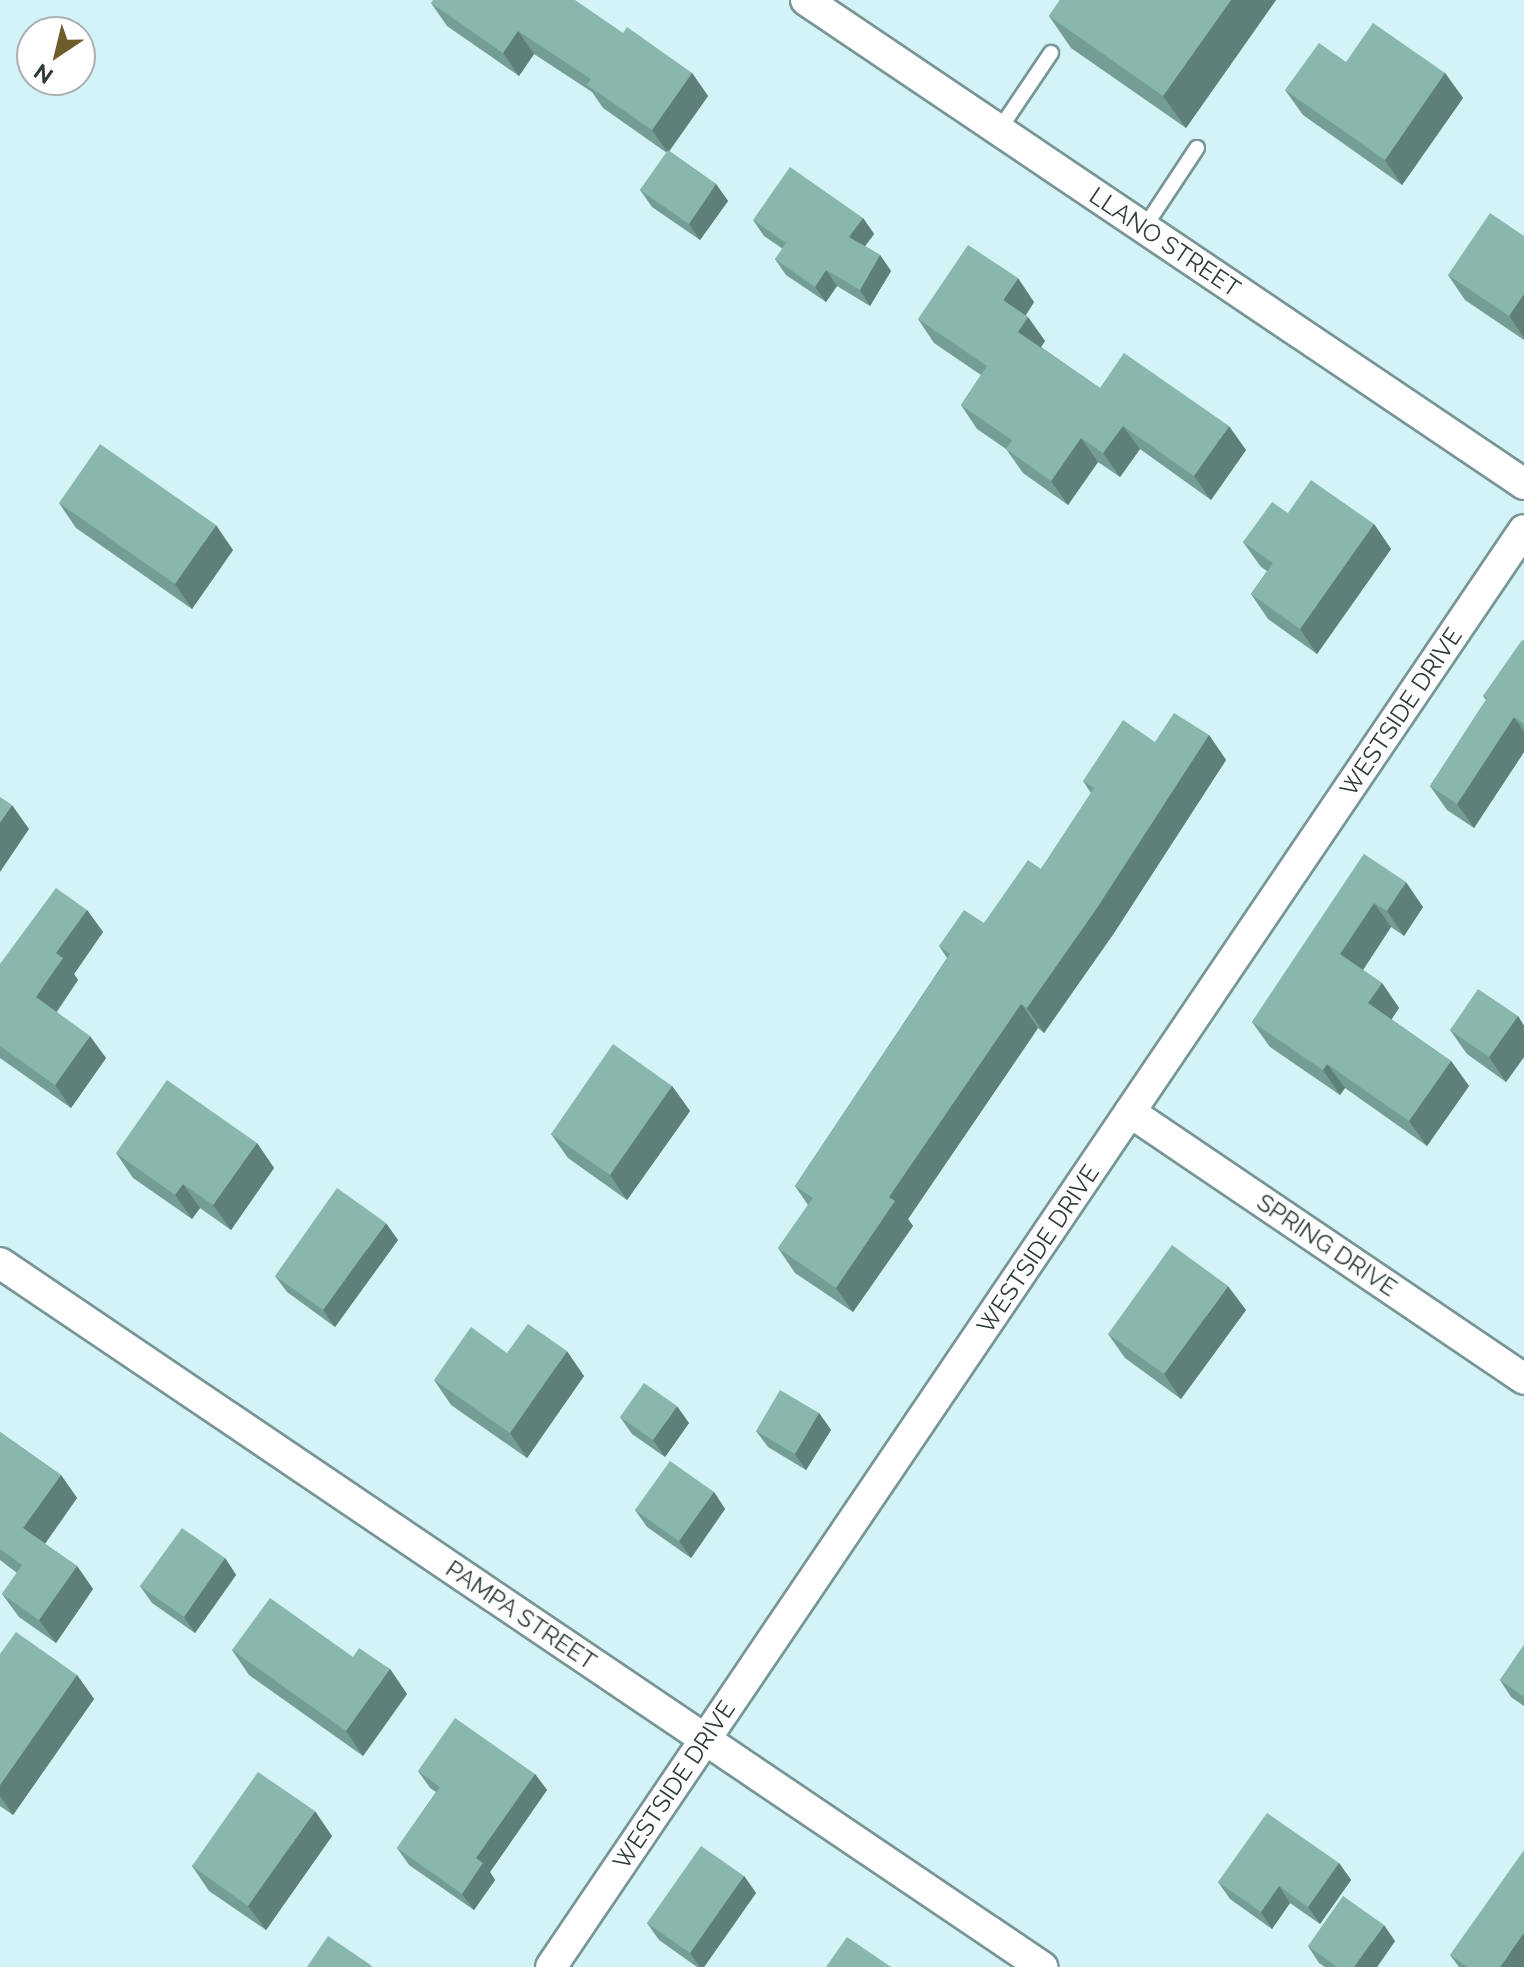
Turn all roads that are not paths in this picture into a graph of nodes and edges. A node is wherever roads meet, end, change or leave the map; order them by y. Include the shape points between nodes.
1 (806, 0) edge
2 (1051, 53) edge
3 (999, 130) junction
4 (1197, 148) dead end
5 (1144, 228) junction
6 (1524, 484) edge
7 (1524, 530) edge
8 (1130, 1112) junction
9 (0, 1263) edge
10 (1524, 1379) edge
11 (706, 1739) junction
12 (551, 1967) edge
13 (1042, 1967) edge

1 - 3 street, LLANO STREET
2 - 3 lane
3 - 5 street, LLANO STREET
4 - 5 lane
5 - 6 street, LLANO STREET
7 - 8 street, WESTSIDE DRIVE
8 - 10 street, SPRING DRIVE
8 - 11 street, WESTSIDE DRIVE
9 - 11 street, PAMPA STREET
11 - 12 street, WESTSIDE DRIVE
11 - 13 street, PAMPA STREET

